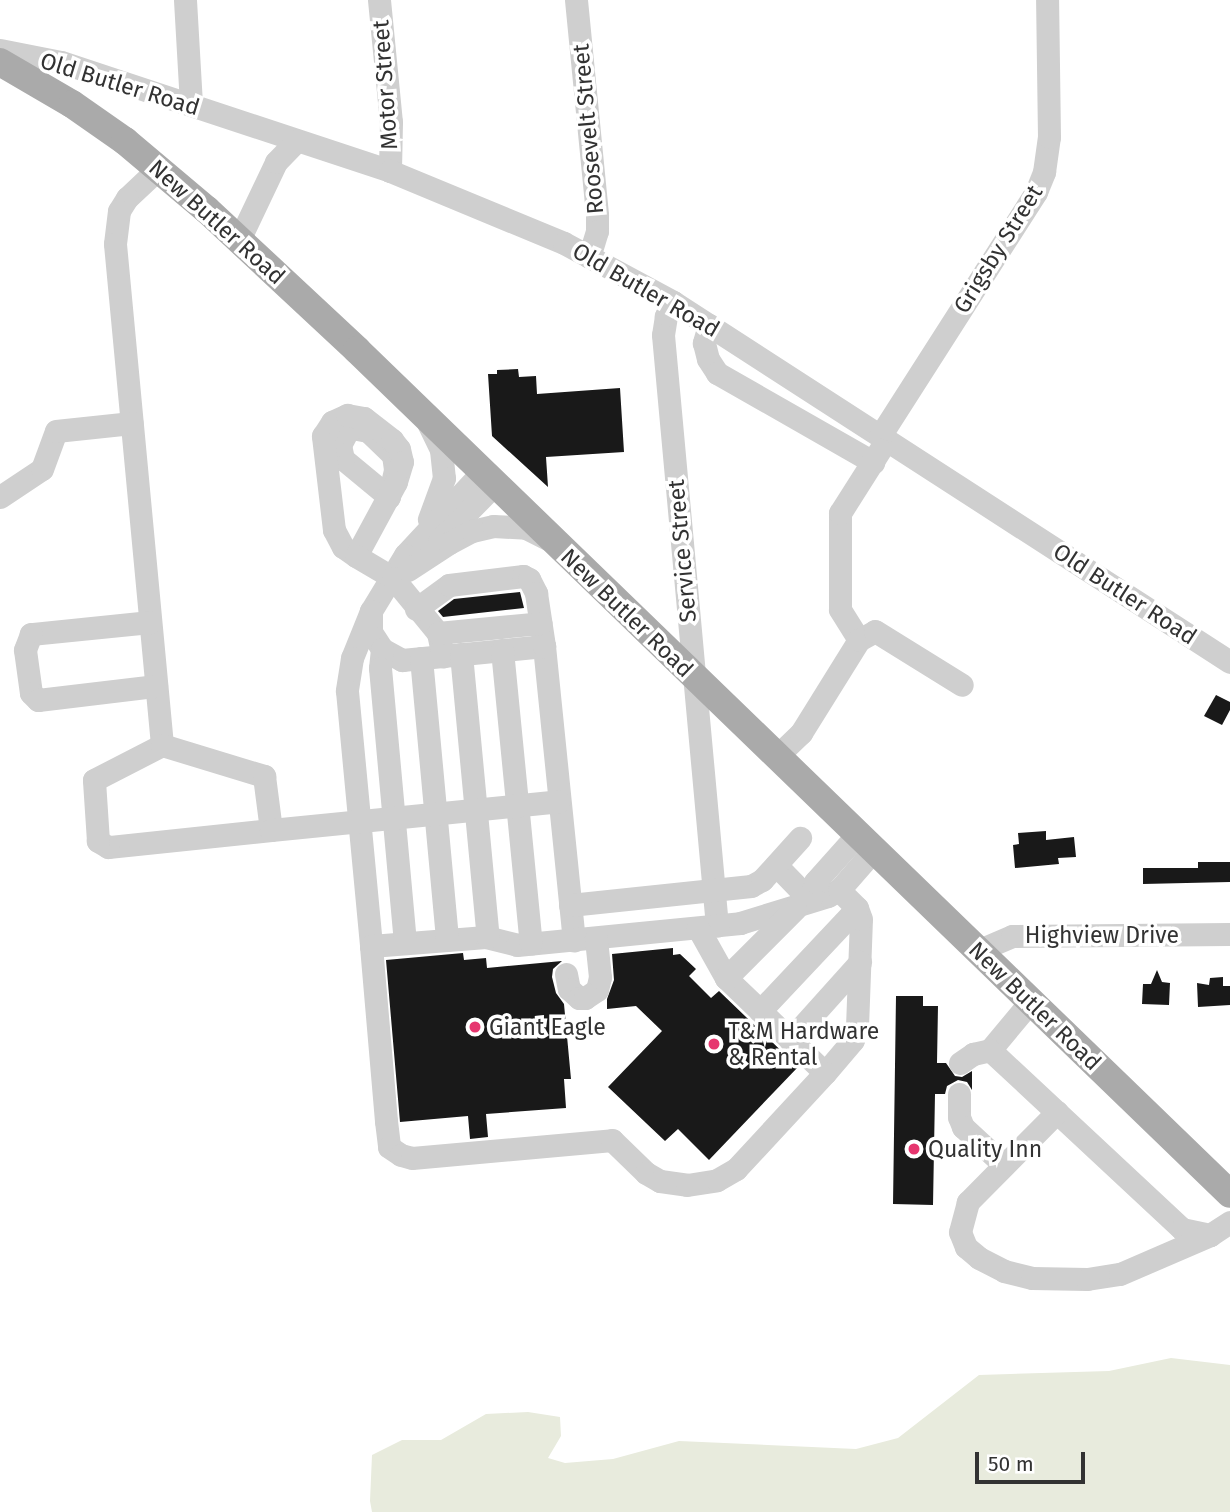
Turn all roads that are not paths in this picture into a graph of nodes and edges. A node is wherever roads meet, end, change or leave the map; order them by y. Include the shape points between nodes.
1 (184, 0) edge
2 (379, 0) edge
3 (576, 0) edge
4 (1047, 0) edge
5 (0, 50) edge
6 (0, 62) edge
7 (191, 105) junction
8 (297, 140) junction
9 (159, 168) junction
10 (390, 171) junction
11 (239, 240) junction
12 (589, 257) junction
13 (673, 302) junction
14 (709, 325) junction
15 (418, 409) junction
16 (132, 423) junction
17 (883, 438) junction
18 (873, 462) junction
19 (488, 478) junction
20 (0, 497) edge
21 (558, 545) junction
22 (356, 556) junction
23 (404, 566) junction
24 (416, 609) junction
25 (371, 611) junction
26 (150, 622) junction
27 (438, 633) junction
28 (542, 634) junction
29 (859, 640) junction
30 (380, 648) junction
31 (355, 649) junction
32 (502, 650) junction
33 (442, 656) junction
34 (1230, 662) edge
35 (693, 676) junction
36 (962, 685) dead end
37 (156, 686) junction
38 (162, 745) junction
39 (776, 757) junction
40 (559, 801) junction
41 (518, 805) junction
42 (477, 809) junction
43 (436, 813) junction
44 (394, 818) junction
45 (359, 821) junction
46 (271, 830) junction
47 (800, 838) dead end
48 (865, 843) junction
49 (776, 865) junction
50 (839, 890) junction
51 (713, 891) junction
52 (803, 904) junction
53 (570, 905) junction
54 (857, 908) junction
55 (708, 927) junction
56 (1230, 934) edge
57 (488, 937) junction
58 (447, 940) junction
59 (405, 943) junction
60 (531, 944) junction
61 (371, 946) junction
62 (572, 950) junction
63 (977, 951) junction
64 (860, 962) junction
65 (726, 978) junction
66 (1030, 1002) junction
67 (760, 1011) junction
68 (790, 1040) junction
69 (990, 1050) junction
70 (960, 1063) dead end
71 (825, 1073) junction
72 (959, 1094) dead end
73 (1057, 1112) junction
74 (1004, 1166) junction
75 (1230, 1194) edge
76 (1230, 1222) edge
77 (1210, 1235) junction

1 - 7 street
2 - 10 street, Motor Street via 391,122
3 - 12 street, Roosevelt Street via 597,215
4 - 17 street, Grigsby Street via 1049,137 1044,172 1036,192
5 - 7 street, Old Butler Road via 61,62
6 - 9 main road, New Butler Road via 72,104
7 - 8 street, Old Butler Road
8 - 10 street, Old Butler Road
8 - 11 street via 276,162
9 - 11 main road, New Butler Road
9 - 16 street via 127,198 116,226
10 - 12 street, Old Butler Road via 509,218
11 - 15 main road, New Butler Road
12 - 13 street, Old Butler Road
13 - 14 street, Old Butler Road
13 - 35 street, Service Street via 663,335
14 - 17 street, Old Butler Road
14 - 18 street via 704,343 717,373
15 - 19 main road, New Butler Road
15 - 23 street via 441,450 444,478
16 - 20 street via 56,431 42,468
16 - 26 street
17 - 18 street, Grigsby Street
17 - 34 street, Old Butler Road
18 - 29 street, Grigsby Street via 839,513 840,609
19 - 21 main road, New Butler Road
19 - 23 street
21 - 23 street via 526,528 493,526 472,531
21 - 35 main road, New Butler Road
22 - 22 street via 401,472 399,449 364,418 347,415 332,422 323,436 334,530 343,547
22 - 23 street
23 - 24 street
23 - 25 street
24 - 27 street
24 - 28 street via 449,585 523,576 533,585
25 - 30 street via 371,632
25 - 31 street
26 - 37 street
26 - 37 street via 31,634 25,650 31,693 38,700
27 - 28 street
27 - 33 street
28 - 32 street
28 - 40 street
29 - 36 street via 875,631
29 - 39 street via 801,733
30 - 31 street via 363,643
30 - 33 street via 402,660
30 - 44 street
31 - 45 street via 347,691
32 - 33 street
32 - 41 street
33 - 42 street
33 - 43 street
35 - 39 main road, New Butler Road
35 - 51 street, Service Street
37 - 38 street
38 - 46 street via 264,776
38 - 46 street via 94,780 99,841 108,847
39 - 48 main road, New Butler Road
40 - 41 street
40 - 53 street
41 - 42 street
41 - 60 street
42 - 43 street
42 - 57 street
43 - 44 street
43 - 58 street
44 - 45 street
44 - 59 street
45 - 46 street
45 - 61 street
47 - 49 street
48 - 50 street
48 - 52 street via 815,882
48 - 63 main road, New Butler Road
49 - 51 street via 751,886
49 - 52 street
50 - 52 street
50 - 54 street
51 - 53 street
51 - 55 street, Service Street
52 - 55 street via 758,919
52 - 65 street
53 - 62 street
54 - 64 street
54 - 67 street
55 - 62 street
55 - 65 street
56 - 63 street, Highview Drive via 1012,936
57 - 58 street
57 - 60 street via 508,944
58 - 59 street
59 - 61 street
60 - 62 street
61 - 71 street via 389,1147 401,1155 412,1158 612,1140 660,1181 687,1185 717,1180 736,1169
63 - 66 main road, New Butler Road
64 - 68 street
64 - 71 street via 853,1040
65 - 67 street
66 - 69 street
66 - 75 main road, New Butler Road
67 - 68 street
68 - 71 street
69 - 70 street
69 - 73 street
72 - 74 street via 963,1127
73 - 74 street
73 - 77 street via 1182,1229
74 - 77 street via 968,1202 960,1232 966,1247 1004,1271 1067,1280 1119,1274
76 - 77 street

